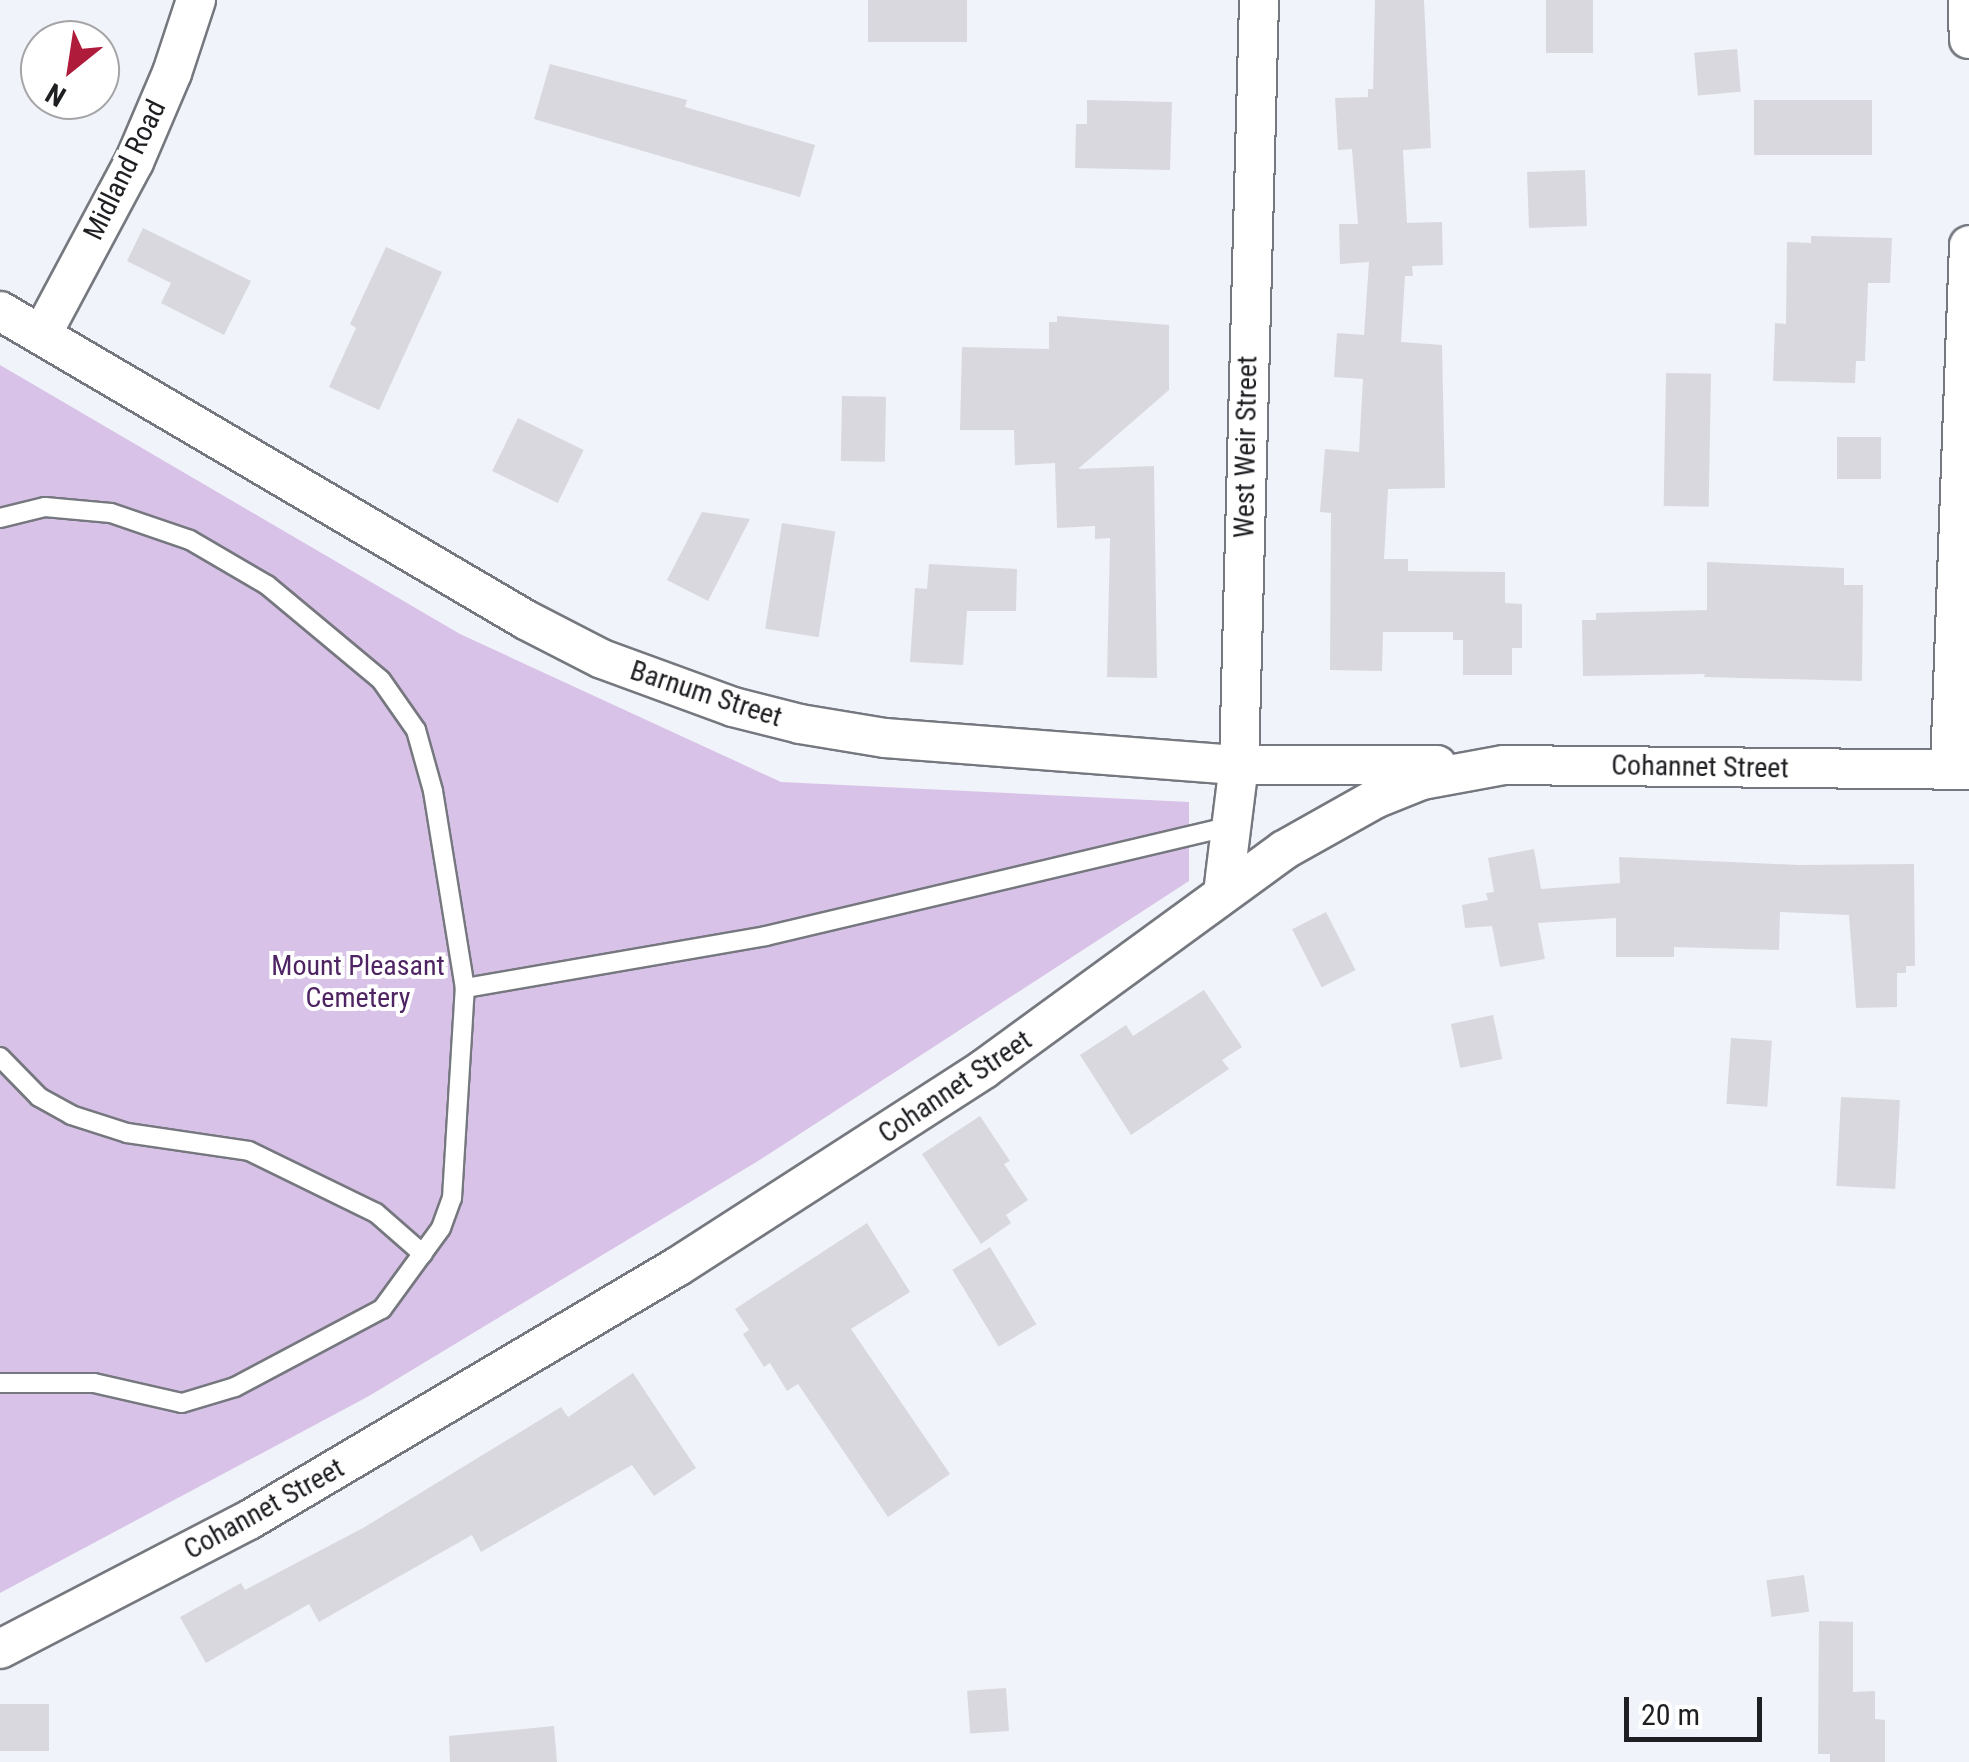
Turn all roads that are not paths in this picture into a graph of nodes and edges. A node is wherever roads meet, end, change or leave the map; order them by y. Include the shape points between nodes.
1 (196, 0) edge
2 (1258, 0) edge
3 (1968, 0) edge
4 (1969, 39) edge
5 (1969, 245) edge
6 (0, 311) edge
7 (42, 334) junction
8 (0, 518) edge
9 (1239, 765) junction
10 (1504, 765) junction
11 (1959, 770) edge
12 (1234, 825) junction
13 (1223, 892) junction
14 (464, 988) junction
15 (0, 1057) edge
16 (422, 1254) junction
17 (0, 1383) edge
18 (0, 1649) edge

1 - 7 street, Midland Road via 134,162
2 - 9 street, West Weir Street
3 - 4 street
5 - 11 street
6 - 7 street, Barnum Street
7 - 9 street, Barnum Street via 526,620 667,685 800,724 884,738
8 - 14 lane via 45,507 111,514 190,540 268,584 381,680 416,730 433,791
9 - 10 street, Barnum Street
9 - 12 street, West Weir Street
10 - 11 street, Cohannet Street
10 - 13 street, Cohannet Street via 1422,780 1375,799
12 - 13 street, West Weir Street
12 - 14 lane via 766,936
13 - 18 street, Cohannet Street via 984,1068 678,1267 249,1520
14 - 16 lane via 452,1198
15 - 16 lane via 38,1097 72,1115 127,1133 249,1150 376,1212
16 - 17 lane via 382,1309 218,1392 182,1403 94,1383

